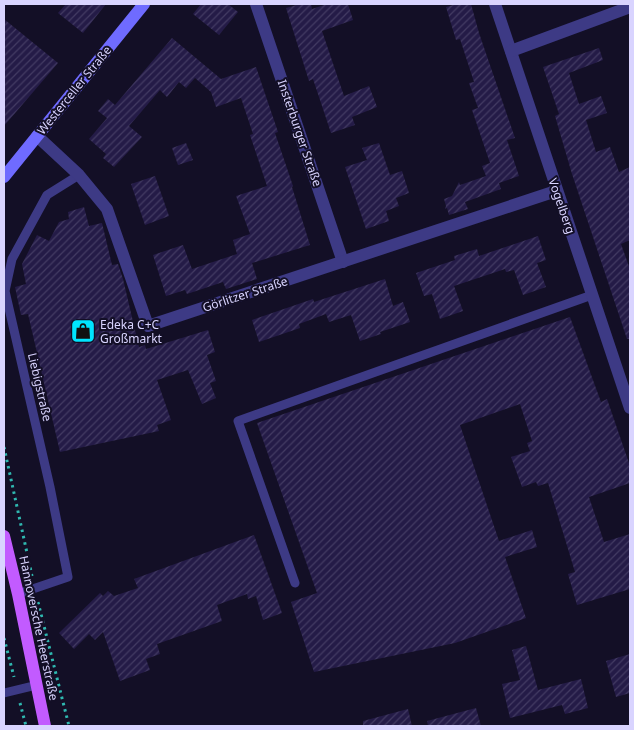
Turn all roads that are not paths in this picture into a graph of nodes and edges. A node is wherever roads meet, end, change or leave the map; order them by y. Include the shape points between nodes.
1 (144, 4) edge
2 (256, 4) edge
3 (495, 4) edge
4 (630, 7) edge
5 (512, 51) junction
6 (36, 136) junction
7 (79, 175) junction
8 (4, 177) edge
9 (556, 191) junction
10 (343, 262) junction
11 (592, 295) junction
12 (630, 408) edge
13 (4, 536) edge
14 (6, 551) edge
15 (294, 583) dead end
16 (18, 594) junction
17 (37, 685) junction
18 (4, 693) edge
19 (46, 726) edge

1 - 6 street, Westerceller Straße
2 - 10 street, Insterburger Straße
3 - 5 street, Vogelberg
4 - 5 street
5 - 9 street, Vogelberg
6 - 7 street, Görlitzer Straße
6 - 8 street, Westerceller Straße
7 - 10 street, Görlitzer Straße via 108,208 148,326
7 - 16 lane, Liebigstraße via 47,195 12,259 5,291 68,577
9 - 10 street, Görlitzer Straße
9 - 11 street, Vogelberg
11 - 12 street, Vogelberg
11 - 15 lane via 238,421
13 - 14 main road, Hannoversche Heerstraße
14 - 16 main road, Hannoversche Heerstraße
16 - 17 main road, Hannoversche Heerstraße
17 - 18 lane
17 - 19 main road, Hannoversche Heerstraße

